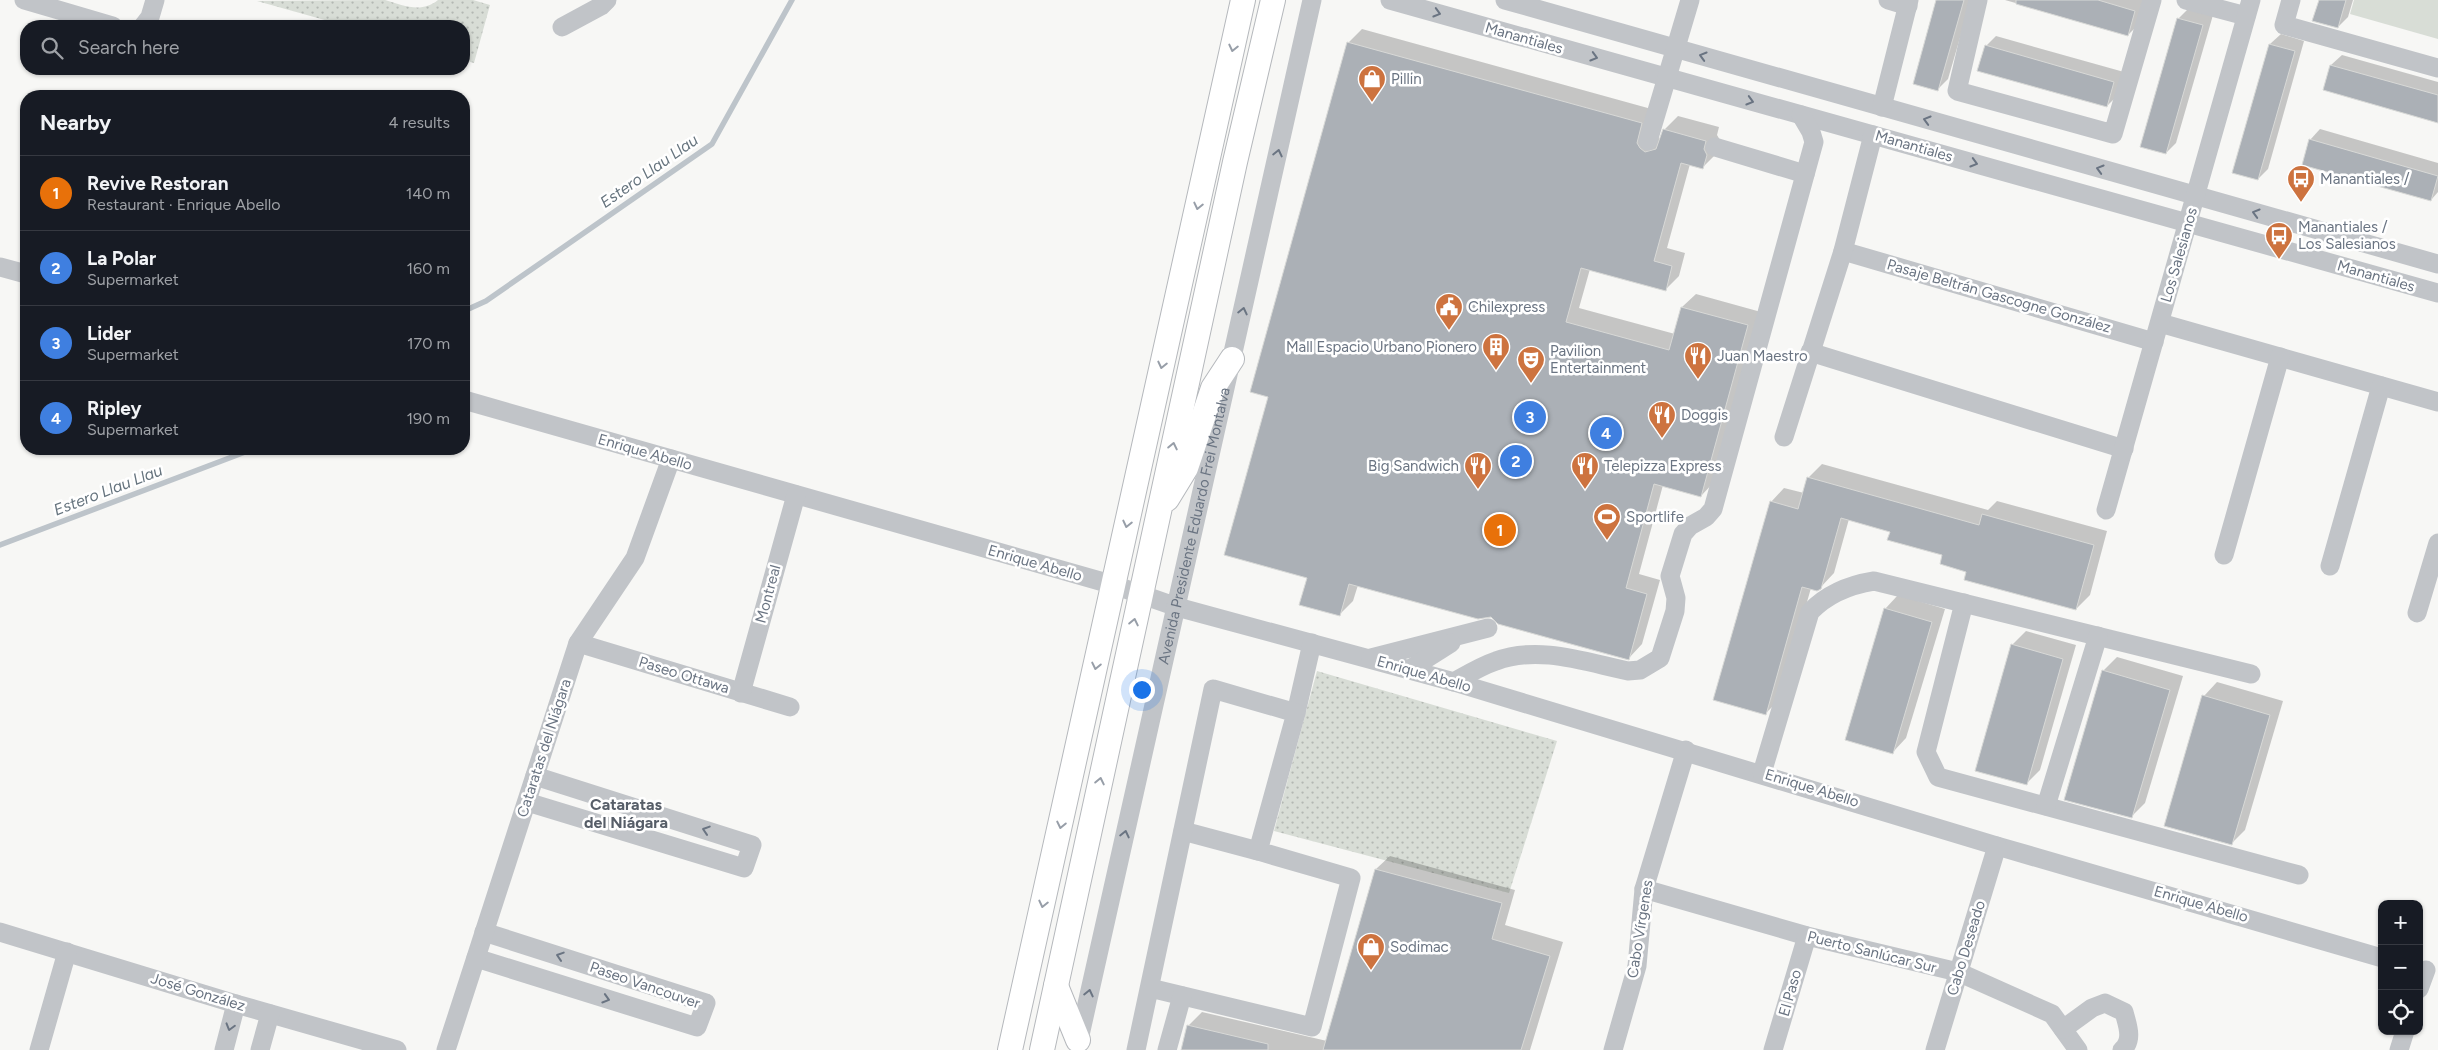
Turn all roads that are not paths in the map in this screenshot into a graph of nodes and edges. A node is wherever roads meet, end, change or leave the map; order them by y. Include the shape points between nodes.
1 (24, 0) edge
2 (155, 0) edge
3 (607, 0) edge
4 (1243, 0) edge
5 (1273, 0) edge
6 (1312, 0) edge
7 (1390, 0) edge
8 (1505, 0) edge
9 (1690, 0) edge
10 (1888, 0) edge
11 (1978, 0) edge
12 (2152, 0) edge
13 (2291, 0) edge
14 (2191, 1) edge
15 (1909, 3) edge
16 (2249, 8) edge
17 (92, 20) edge
18 (148, 20) edge
19 (562, 27) dead end
20 (1677, 49) junction
21 (2438, 68) edge
22 (1667, 78) junction
23 (1882, 107) junction
24 (1801, 115) junction
25 (1873, 135) junction
26 (1648, 141) dead end
27 (1715, 147) dead end
28 (1805, 174) junction
29 (2195, 196) junction
30 (2186, 223) junction
31 (1843, 251) junction
32 (2438, 264) edge
33 (0, 267) edge
34 (20, 272) edge
35 (2438, 293) edge
36 (2160, 323) junction
37 (2154, 342) junction
38 (1810, 352) junction
39 (2280, 357) junction
40 (1232, 359) junction
41 (2381, 386) junction
42 (470, 402) edge
43 (2438, 402) edge
44 (1784, 437) dead end
45 (2124, 449) junction
46 (670, 459) junction
47 (796, 495) junction
48 (2106, 510) dead end
49 (1158, 511) junction
50 (2438, 543) edge
51 (2224, 555) dead end
52 (2330, 566) dead end
53 (1114, 585) junction
54 (1140, 594) junction
55 (1964, 603) junction
56 (1177, 607) junction
57 (2417, 613) dead end
58 (1488, 628) dead end
59 (1467, 633) junction
60 (2098, 636) junction
61 (578, 643) junction
62 (1312, 644) junction
63 (1370, 659) junction
64 (1410, 669) junction
65 (2250, 674) dead end
66 (1454, 682) junction
67 (741, 693) junction
68 (790, 707) dead end
69 (1296, 713) junction
70 (1686, 750) junction
71 (1762, 773) junction
72 (535, 776) junction
73 (527, 802) junction
74 (2046, 806) junction
75 (1183, 831) junction
76 (1998, 846) junction
77 (1258, 851) junction
78 (2298, 875) dead end
79 (1644, 890) junction
80 (0, 932) edge
81 (484, 932) junction
82 (1807, 936) junction
83 (67, 952) junction
84 (2378, 957) edge
85 (476, 958) junction
86 (1958, 972) junction
87 (1056, 986) junction
88 (1150, 988) junction
89 (1182, 996) junction
90 (236, 1004) junction
91 (270, 1014) junction
92 (2063, 1029) junction
93 (2404, 1035) edge
94 (1077, 1045) edge
95 (39, 1050) edge
96 (224, 1050) edge
97 (260, 1050) edge
98 (397, 1050) edge
99 (446, 1050) edge
100 (1010, 1050) edge
101 (1042, 1050) edge
102 (1136, 1050) edge
103 (1167, 1050) edge
104 (1613, 1050) edge
105 (1773, 1050) edge
106 (1935, 1050) edge
107 (2078, 1050) edge
108 (2122, 1050) edge
109 (2399, 1050) edge

1 - 17 street
2 - 18 street
3 - 19 street
4 -> 53 main road
49 -> 5 main road
40 -> 6 street, Avenida Presidente Eduardo Frei Montalva
7 -> 22 street, Manantiales
8 - 20 street, Manantiales
9 - 20 street
10 - 15 street
11 - 12 street via 1957,91 2113,134
13 - 21 street via 2284,25
14 - 16 street
15 - 23 street
16 - 29 street, Los Salesianos
20 - 22 street
23 -> 20 street, Manantiales
22 -> 24 street, Manantiales
22 - 26 street
29 -> 23 street, Manantiales
24 - 25 street, Manantiales
24 - 28 street via 1814,142
25 -> 30 street, Manantiales
25 - 31 street
27 - 28 street
28 - 66 street via 1713,509 1683,534 1670,576 1676,598 1675,611 1660,658 1640,670 1628,671 1548,654 1525,655 1497,660
29 - 30 street, Los Salesianos
32 -> 29 street, Manantiales
30 - 35 street, Manantiales
30 - 36 street, Los Salesianos
31 - 37 street, Pasaje Beltrán Gascogne González
31 - 38 street
33 - 34 street
36 - 37 street, Los Salesianos
36 - 39 street
37 - 45 street, Los Salesianos
38 - 44 street
38 - 45 street
39 - 41 street
39 - 51 street
40 - 49 main road via 1208,399 1182,478
40 - 56 street, Avenida Presidente Eduardo Frei Montalva
41 - 43 street
41 - 52 street
42 - 46 street, Enrique Abello
45 - 48 street, Los Salesianos
46 - 47 street, Enrique Abello
46 - 61 street, Cataratas del Niágara via 635,558
47 - 53 street, Enrique Abello
47 - 67 street, Montreal
49 - 54 main road
50 - 57 street
53 - 54 street, Enrique Abello
53 -> 100 main road
54 - 56 street, Enrique Abello
87 -> 54 main road
55 - 60 street
55 - 71 street via 1874,580 1852,585 1819,602 1810,612
55 - 74 street via 1926,752 1928,759 1938,777
56 - 62 street, Enrique Abello
94 -> 56 street, Avenida Presidente Eduardo Frei Montalva
58 - 59 street
59 - 63 street
59 - 64 street
60 - 65 street
60 - 74 street
61 - 67 street, Paseo Ottawa
61 - 72 street, Cataratas del Niágara
62 - 63 street, Enrique Abello
62 - 69 street
63 - 64 street, Enrique Abello
64 - 66 street, Enrique Abello
66 - 70 street, Enrique Abello
67 - 68 street, Paseo Ottawa
69 - 75 street via 1213,689
69 - 77 street
70 - 71 street, Enrique Abello
70 - 79 street, Cabo Vírgenes
71 - 76 street, Enrique Abello
72 - 73 street, Cataratas del Niágara
73 -> 72 street via 744,868 752,845
73 - 81 street, Cataratas del Niágara
74 - 78 street
75 - 77 street
75 - 88 street
76 - 84 street, Enrique Abello
76 - 86 street, Cabo Deseado
77 - 89 street via 1351,878 1312,1027
79 - 82 street, Puerto Sanlúcar Sur
79 - 104 street, Cabo Vírgenes via 1637,966
80 - 83 street, José González
81 - 85 street, Cataratas del Niágara
85 -> 81 street, Paseo Vancouver via 697,1027 706,1003
82 - 86 street, Puerto Sanlúcar Sur
82 - 105 street, El Paso
83 - 90 street, José González
83 - 95 street
85 - 99 street, Cataratas del Niágara
86 - 92 street, Puerto Sanlúcar Sur via 2052,1014
86 - 106 street, Cabo Deseado
87 - 94 main road
87 - 101 main road
88 - 89 street
88 - 102 street
89 - 103 street
90 - 91 street, José González
90 -> 96 street
91 - 97 street
91 - 98 street, José González
92 - 107 street, Puerto Sanlúcar Sur
92 - 108 street via 2092,1008 2105,1003 2124,1012 2130,1033
93 - 109 street

